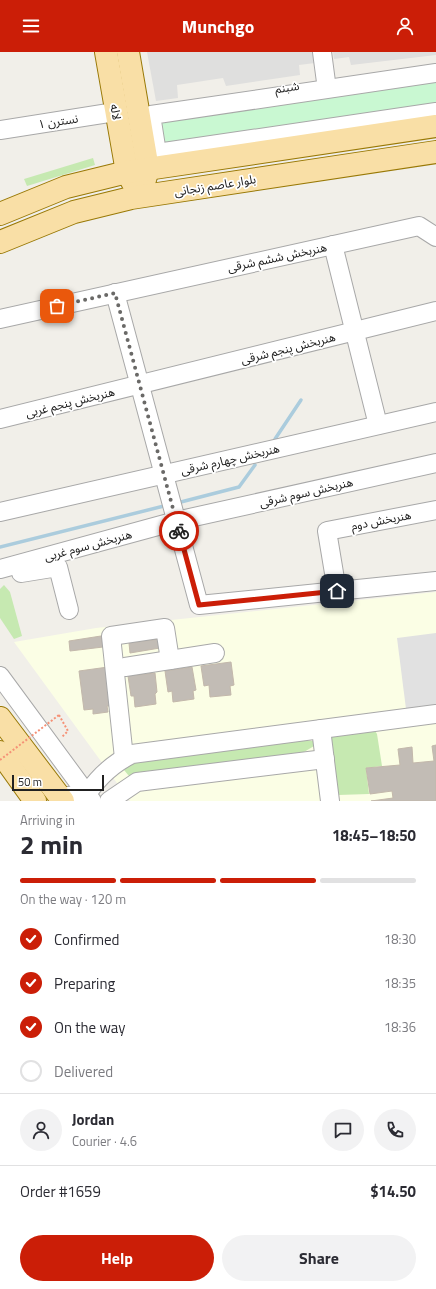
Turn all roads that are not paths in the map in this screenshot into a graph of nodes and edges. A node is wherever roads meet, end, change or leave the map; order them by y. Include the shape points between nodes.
1 (106, 52) edge
2 (128, 52) edge
3 (322, 52) edge
4 (436, 65) edge
5 (436, 73) edge
6 (326, 82) junction
7 (138, 110) junction
8 (115, 112) junction
9 (436, 112) edge
10 (436, 126) edge
11 (0, 130) edge
12 (436, 152) edge
13 (137, 170) junction
14 (141, 196) junction
15 (0, 214) edge
16 (436, 237) edge
17 (0, 242) edge
18 (332, 245) junction
19 (115, 293) junction
20 (436, 311) edge
21 (0, 319) edge
22 (354, 331) junction
23 (140, 384) junction
24 (436, 412) edge
25 (0, 419) edge
26 (378, 425) junction
27 (436, 463) edge
28 (164, 474) junction
29 (436, 510) edge
30 (0, 512) edge
31 (176, 521) junction
32 (0, 569) edge
33 (0, 581) edge
34 (436, 581) edge
35 (337, 591) junction
36 (70, 610) dead end
37 (215, 653) dead end
38 (170, 660) junction
39 (125, 667) dead end
40 (0, 676) edge
41 (436, 714) edge
42 (0, 718) edge
43 (321, 729) junction
44 (0, 752) edge
45 (124, 758) junction
46 (325, 759) junction
47 (90, 798) edge
48 (30, 799) edge
49 (61, 799) edge
50 (109, 801) edge
51 (330, 801) edge

1 - 8 main road, لاله
2 - 7 main road, لاله
3 - 6 street
4 - 6 street, شبنم
5 - 9 street via 151,115 157,153
6 - 7 street, شبنم
7 - 13 main road, لاله
8 - 11 street, نسترن ۱
8 - 13 main road, لاله
10 - 13 main road
12 - 14 main road, بلوار عاصم زنجانی
13 - 14 main road
13 - 15 main road via 66,188
14 - 17 main road, بلوار عاصم زنجانی via 74,212
16 - 18 street, هنربخش ششم شرقی via 419,226
18 - 19 street, هنربخش ششم شرقی
18 - 22 street
19 - 21 street, هنربخش ششم شرقی
19 - 23 street
20 - 22 street, هنربخش پنجم شرقی
22 - 23 street, هنربخش پنجم شرقی
22 - 26 street
23 - 25 street, هنربخش پنجم غربی
23 - 28 street
24 - 26 street, هنربخش چهارم شرقی
26 - 28 street, هنربخش چهارم شرقی
27 - 31 street, هنربخش سوم شرقی
28 - 30 street, هنربخش چهارم شرقی
28 - 31 street
29 - 35 street, هنربخش دوم via 327,531
31 - 32 street, هنربخش سوم غربی
31 - 35 street via 199,605
33 - 36 street via 15,574 58,567
34 - 35 street
37 - 38 street
38 - 39 street
38 - 45 street via 165,628 111,636
40 - 47 street
41 - 43 street
42 - 49 main road
43 - 45 street via 132,754
43 - 46 street
44 - 48 main road
45 - 47 street via 97,780
46 - 50 street via 137,782
46 - 51 street
47 - 49 street

